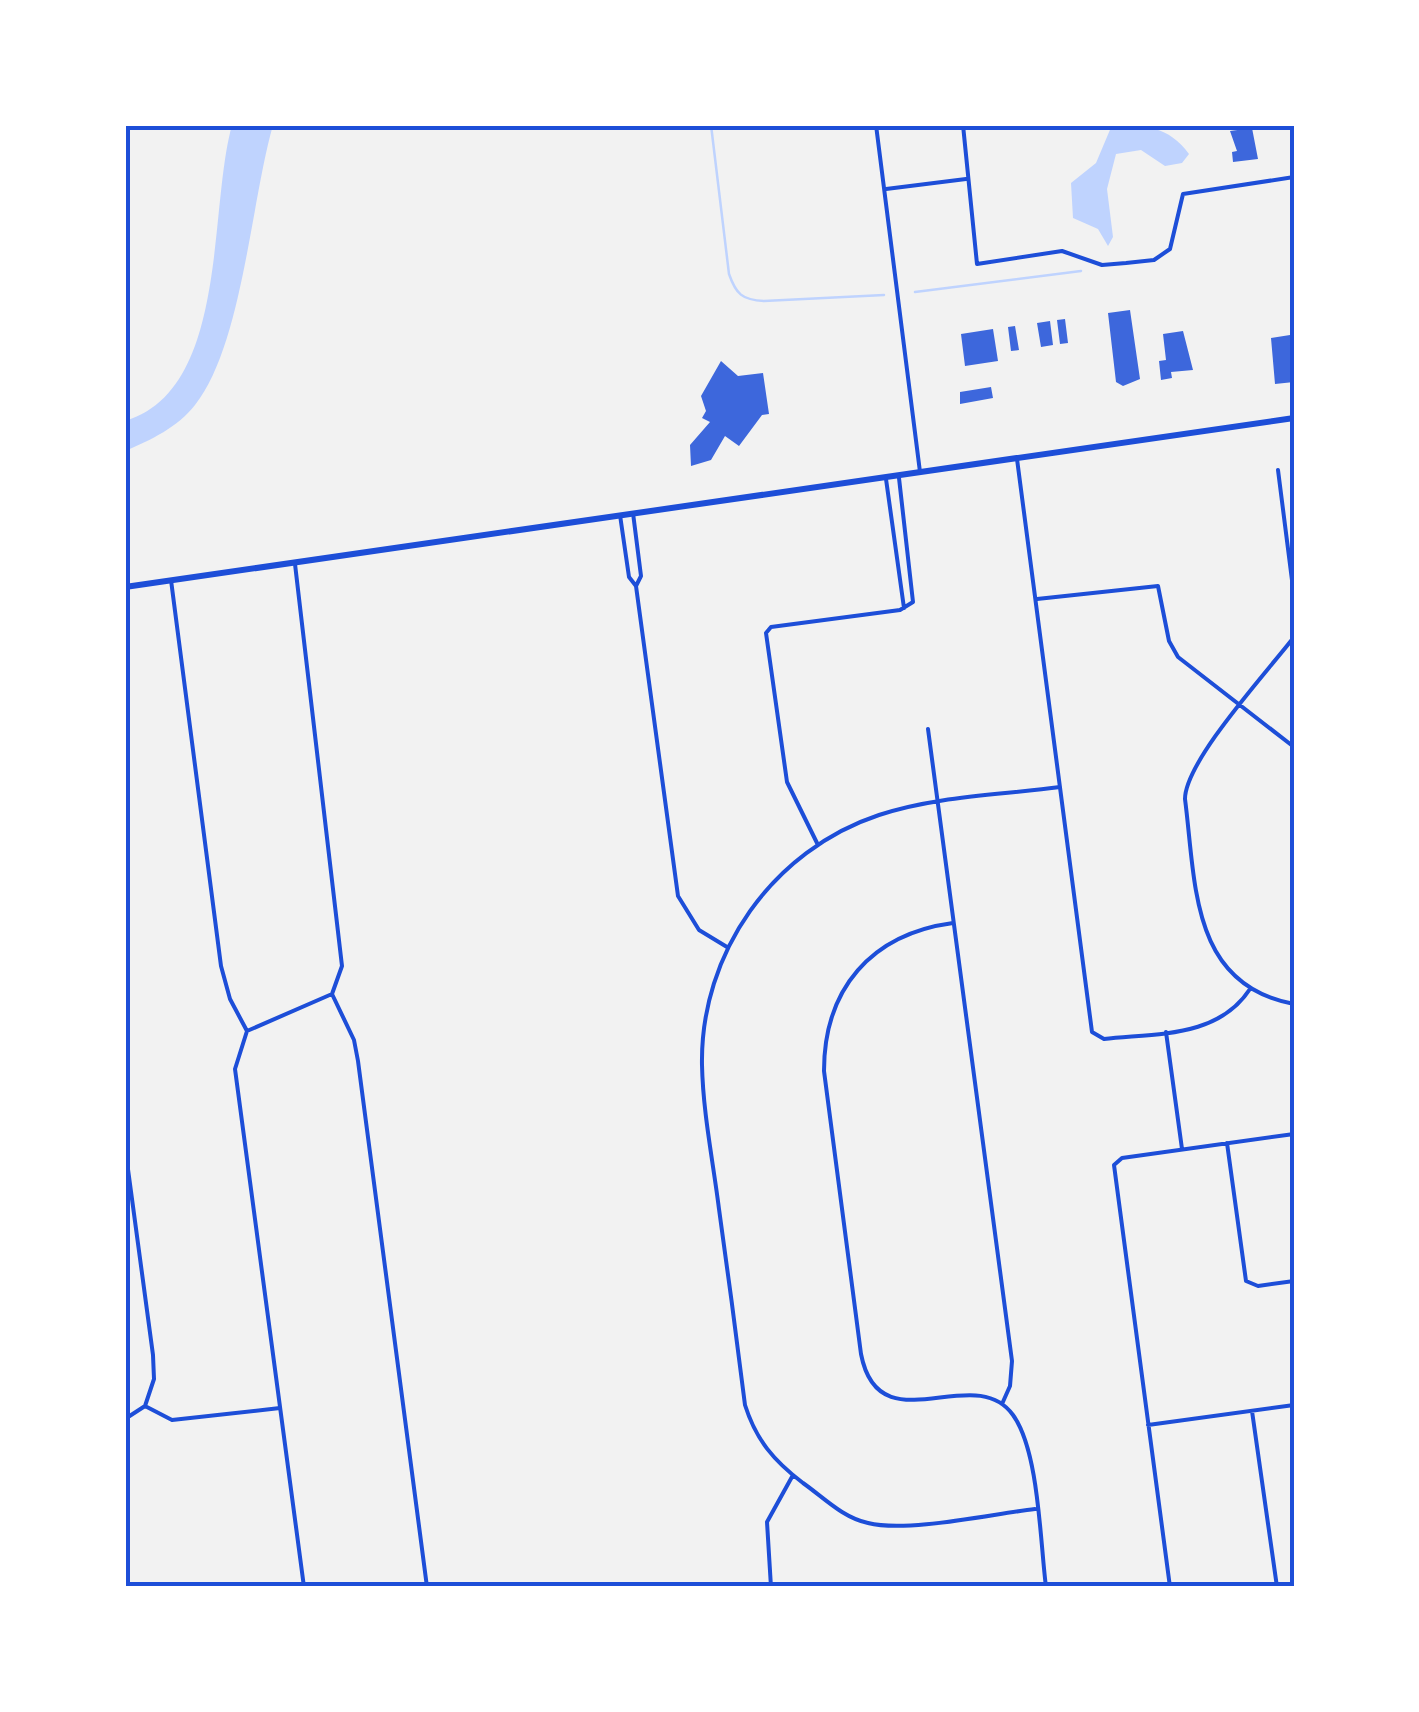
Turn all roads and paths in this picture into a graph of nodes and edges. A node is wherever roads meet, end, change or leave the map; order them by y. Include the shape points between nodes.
1 (876, 125) edge
2 (963, 125) edge
3 (1294, 177) edge
4 (966, 179) junction
5 (885, 189) junction
6 (1294, 418) edge
7 (1017, 458) junction
8 (1278, 470) dead end
9 (920, 472) junction
10 (899, 475) junction
11 (886, 477) junction
12 (634, 513) junction
13 (620, 515) junction
14 (295, 562) junction
15 (171, 580) junction
16 (636, 586) junction
17 (125, 587) edge
18 (1294, 596) edge
19 (1036, 599) junction
20 (904, 608) junction
21 (1294, 637) edge
22 (1241, 706) junction
23 (928, 728) dead end
24 (1294, 746) edge
25 (1060, 787) junction
26 (938, 803) junction
27 (818, 845) junction
28 (953, 924) junction
29 (727, 947) junction
30 (1250, 989) junction
31 (332, 994) junction
32 (1294, 1004) edge
33 (248, 1031) junction
34 (1166, 1032) junction
35 (1294, 1134) edge
36 (1227, 1143) junction
37 (125, 1147) edge
38 (1182, 1150) junction
39 (1294, 1281) edge
40 (1002, 1404) junction
41 (1294, 1405) edge
42 (144, 1406) junction
43 (280, 1408) junction
44 (1252, 1410) junction
45 (125, 1420) edge
46 (1148, 1425) junction
47 (793, 1476) junction
48 (1036, 1508) junction
49 (304, 1587) edge
50 (427, 1587) edge
51 (771, 1587) edge
52 (1046, 1587) edge
53 (1170, 1587) edge
54 (1277, 1587) edge

1 - 5 street
2 - 4 street
3 - 4 street via 1183,194 1170,249 1154,260 1102,265 1062,251 977,264
4 - 5 street
5 - 9 street
6 - 7 main road
7 - 9 main road
7 - 19 street
8 - 18 street
9 - 10 main road
10 - 11 main road
10 - 20 street via 916,595
11 - 12 main road
11 - 20 street
12 - 13 main road
12 - 16 street via 641,576
13 - 14 main road
13 - 16 street
14 - 15 main road
14 - 31 street via 342,966
15 - 17 main road
15 - 33 street via 221,966
16 - 29 street via 678,896 699,930
19 - 22 street via 1158,586 1174,652
19 - 25 street
20 - 27 street via 771,627 766,633 785,774
21 - 22 street
22 - 24 street
22 - 30 street via 1191,773 1185,799 1204,930 1224,966
23 - 26 street
25 - 26 street
25 - 34 street via 1095,1036
26 - 27 street via 878,816
26 - 28 street
27 - 29 street via 764,892
28 - 40 street via 1012,1361
28 - 40 street via 910,933 859,968 830,1014 824,1070 861,1354 870,1380 901,1400 966,1395
29 - 47 street via 704,1034 704,1094 746,1405 760,1444
30 - 32 street
30 - 34 street via 1217,1023
31 - 33 street
31 - 50 street via 358,1062
33 - 43 street via 234,1070
34 - 38 street
35 - 36 street
36 - 38 street
36 - 39 street via 1249,1284
37 - 42 street via 153,1355
38 - 46 street via 1115,1161
40 - 48 street via 1024,1437
41 - 44 street
42 - 43 street via 172,1420
42 - 45 street
43 - 49 street
44 - 46 street
44 - 54 street
46 - 53 street
47 - 48 street via 852,1518 881,1525
47 - 51 street via 767,1522
48 - 52 street

